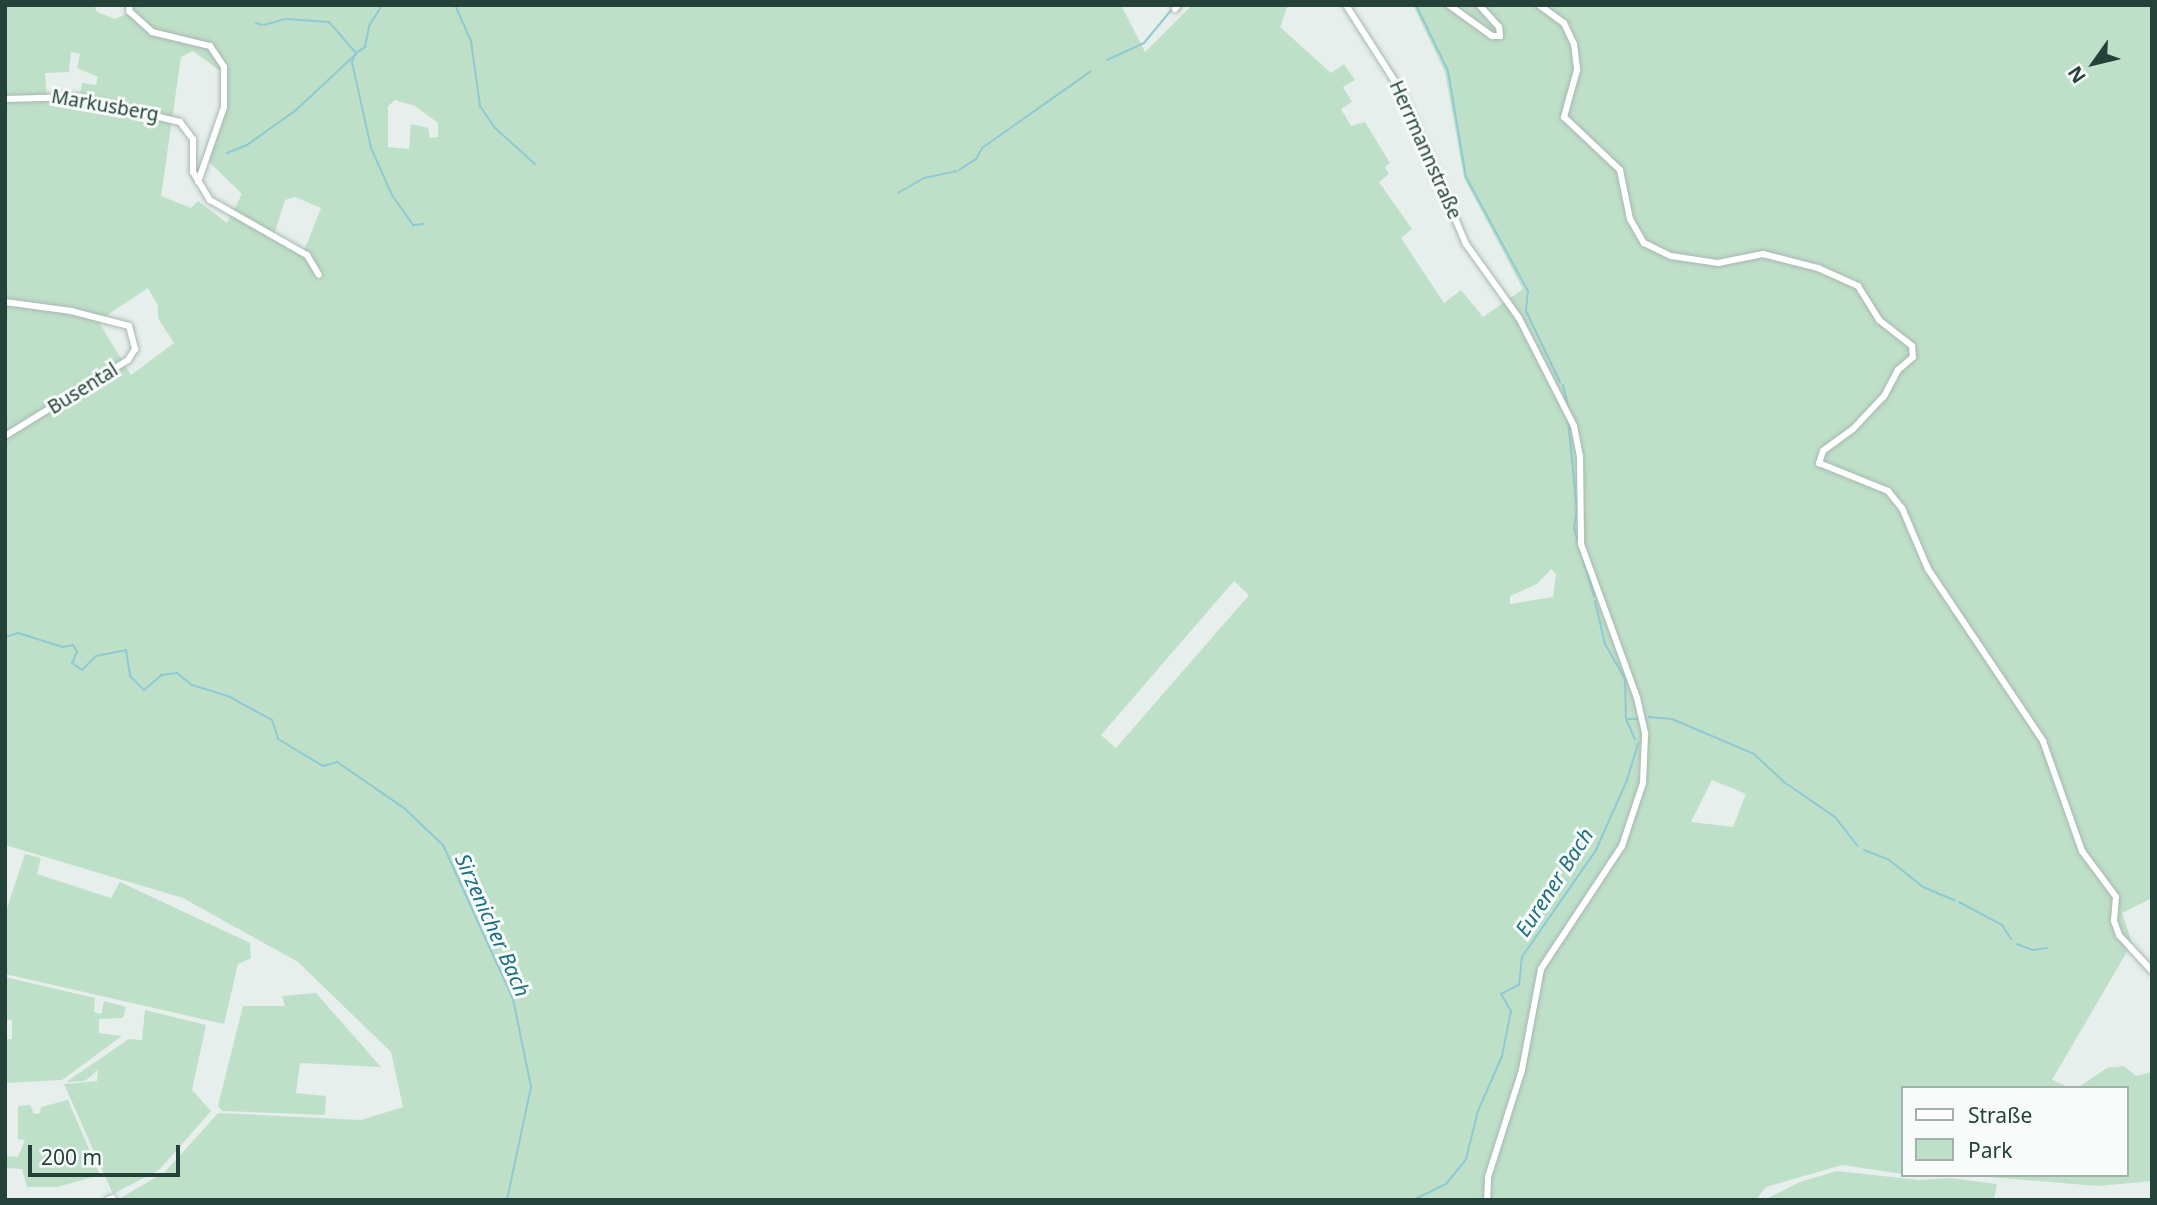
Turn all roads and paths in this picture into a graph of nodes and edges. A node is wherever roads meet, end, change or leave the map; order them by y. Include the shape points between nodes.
1 (130, 5) edge
2 (1346, 5) edge
3 (1449, 5) edge
4 (1479, 5) edge
5 (1539, 5) edge
6 (5, 99) edge
7 (198, 182) junction
8 (318, 275) dead end
9 (5, 302) edge
10 (5, 436) edge
11 (2152, 971) edge
12 (1486, 1200) edge

1 - 7 street via 129,11 152,32 200,41 216,51 224,67 225,107
2 - 12 street, Herrmannstraße via 1401,91 1478,262 1519,318 1574,426 1580,456 1581,544 1637,698 1646,755 1643,783 1619,852 1541,969 1522,1070 1488,1177
3 - 4 street via 1492,36 1500,36 1499,27
5 - 11 street via 1564,23 1574,44 1577,70 1564,117 1620,170 1630,219 1644,243 1671,256 1718,263 1763,254 1818,268 1858,286 1879,320 1912,346 1913,357 1898,370 1884,396 1853,429 1823,451 1819,463 1888,491 1902,508 1928,569 2043,741 2082,851 2116,897 2114,921 2119,935
6 - 7 street, Markusberg via 76,97 174,119 193,139 193,172
7 - 8 street via 210,200 307,255
9 - 10 street, Busental via 120,323 134,333 135,349 128,360

